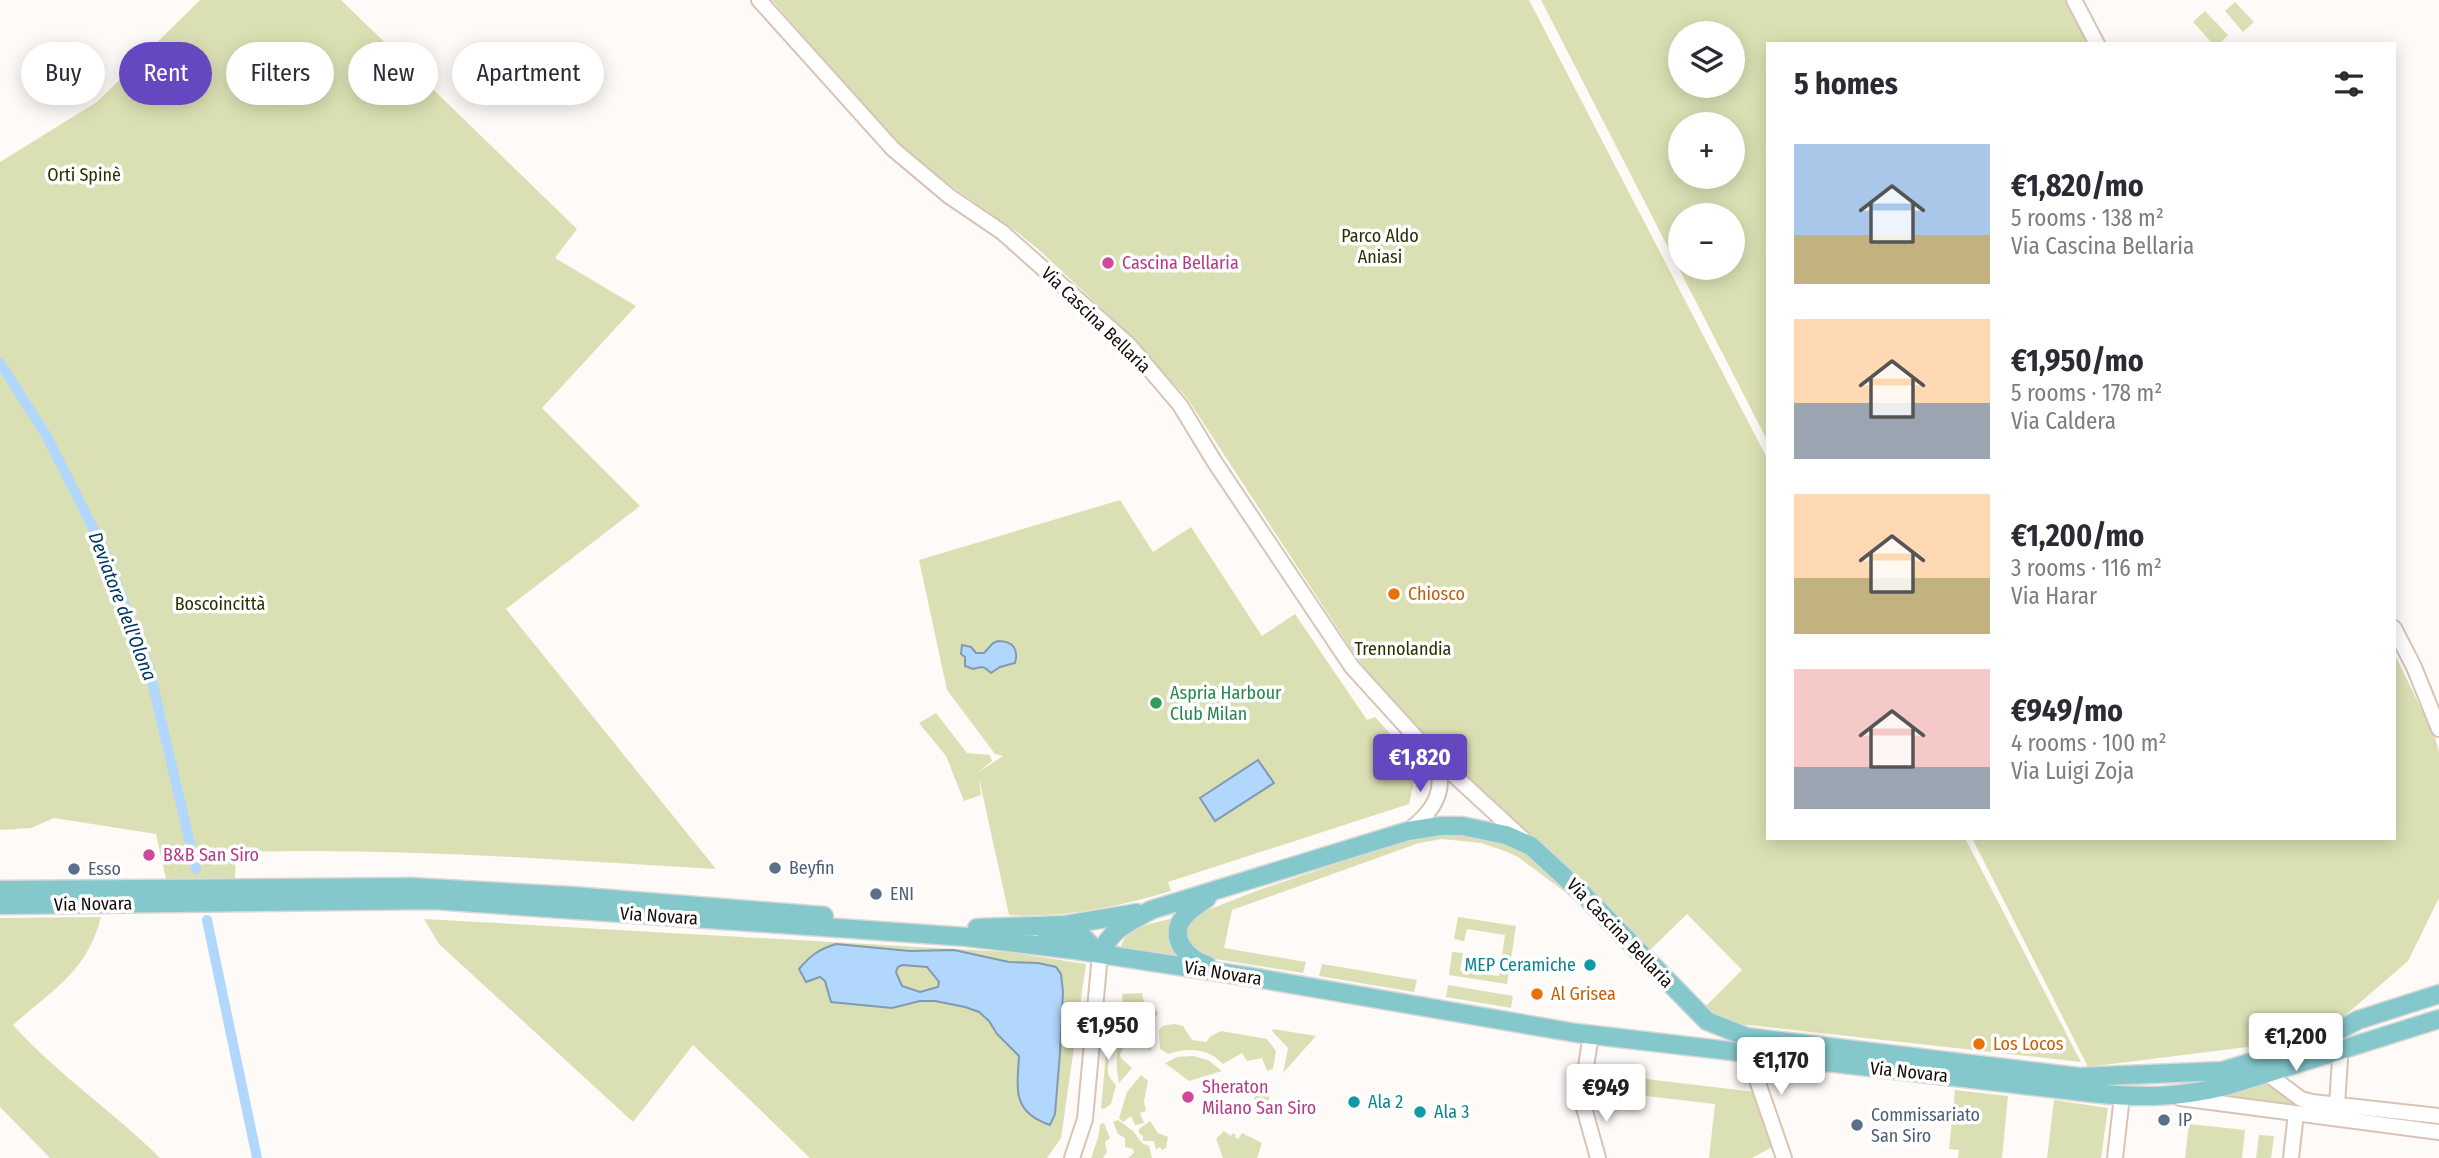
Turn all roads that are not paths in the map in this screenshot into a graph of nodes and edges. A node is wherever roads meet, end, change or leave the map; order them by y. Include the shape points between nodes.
1 (759, 0) edge
2 (2074, 0) edge
3 (2096, 42) edge
4 (2396, 632) edge
5 (2439, 729) edge
6 (1431, 754) junction
7 (1408, 831) junction
8 (1531, 846) junction
9 (0, 890) edge
10 (1218, 890) junction
11 (0, 905) edge
12 (1151, 910) junction
13 (994, 929) junction
14 (1100, 954) junction
15 (1251, 977) junction
16 (2439, 994) edge
17 (2439, 1019) edge
18 (1707, 1021) junction
19 (1591, 1035) junction
20 (1695, 1047) junction
21 (2337, 1051) junction
22 (1748, 1054) junction
23 (2253, 1063) junction
24 (2222, 1071) junction
25 (2268, 1074) junction
26 (2103, 1077) junction
27 (2122, 1096) junction
28 (2172, 1097) junction
29 (2308, 1101) junction
30 (2337, 1105) junction
31 (2296, 1113) junction
32 (2439, 1116) edge
33 (2439, 1132) edge
34 (1072, 1158) edge
35 (1598, 1158) edge
36 (1784, 1158) edge
37 (2115, 1158) edge
38 (2291, 1158) edge

1 - 6 street, Via Cascina Bellaria via 893,149 929,181 1002,232 1129,345 1180,405 1352,667
2 - 3 street
4 - 5 street
6 - 7 street, Via Cascina Bellaria via 1440,774 1439,794 1432,809
6 - 8 street, Via Cascina Bellaria
7 - 8 main road, Via Cascina Bellaria via 1462,826 1506,835
7 - 10 main road, Via Cascina Bellaria
8 - 18 main road, Via Cascina Bellaria
9 - 13 main road, Via Novara via 410,887
10 - 12 main road, Via Cascina Bellaria
10 - 15 main road via 1185,915 1178,927 1178,941 1202,963
11 - 14 main road, Via Novara via 433,900 967,937
12 - 13 main road, Via Novara via 1065,925
12 - 14 main road via 1114,931
13 - 14 main road via 1084,938
14 - 15 main road, Via Novara
14 - 34 street via 1085,1119
15 - 19 main road, Via Novara
16 - 23 main road, Via Novara via 2358,1020 2315,1043
17 - 21 main road
18 - 20 main road via 1706,1041
18 - 26 main road, Via Novara via 1747,1037
19 - 20 main road, Via Novara
19 - 35 street via 1581,1097
20 - 22 main road, Via Novara
21 - 25 main road
21 - 30 street
22 - 27 main road, Via Novara
22 - 36 street
23 - 24 main road, Via Novara
23 - 25 street
24 - 26 main road, Via Novara
24 - 27 main road via 2127,1088
25 - 28 main road
25 - 29 street
26 - 27 main road
27 - 28 main road, Via Novara
27 - 37 street
28 - 31 street, Via Novara
29 - 30 street
29 - 31 street
30 - 32 street
31 - 33 street, Via Novara
31 - 38 street

